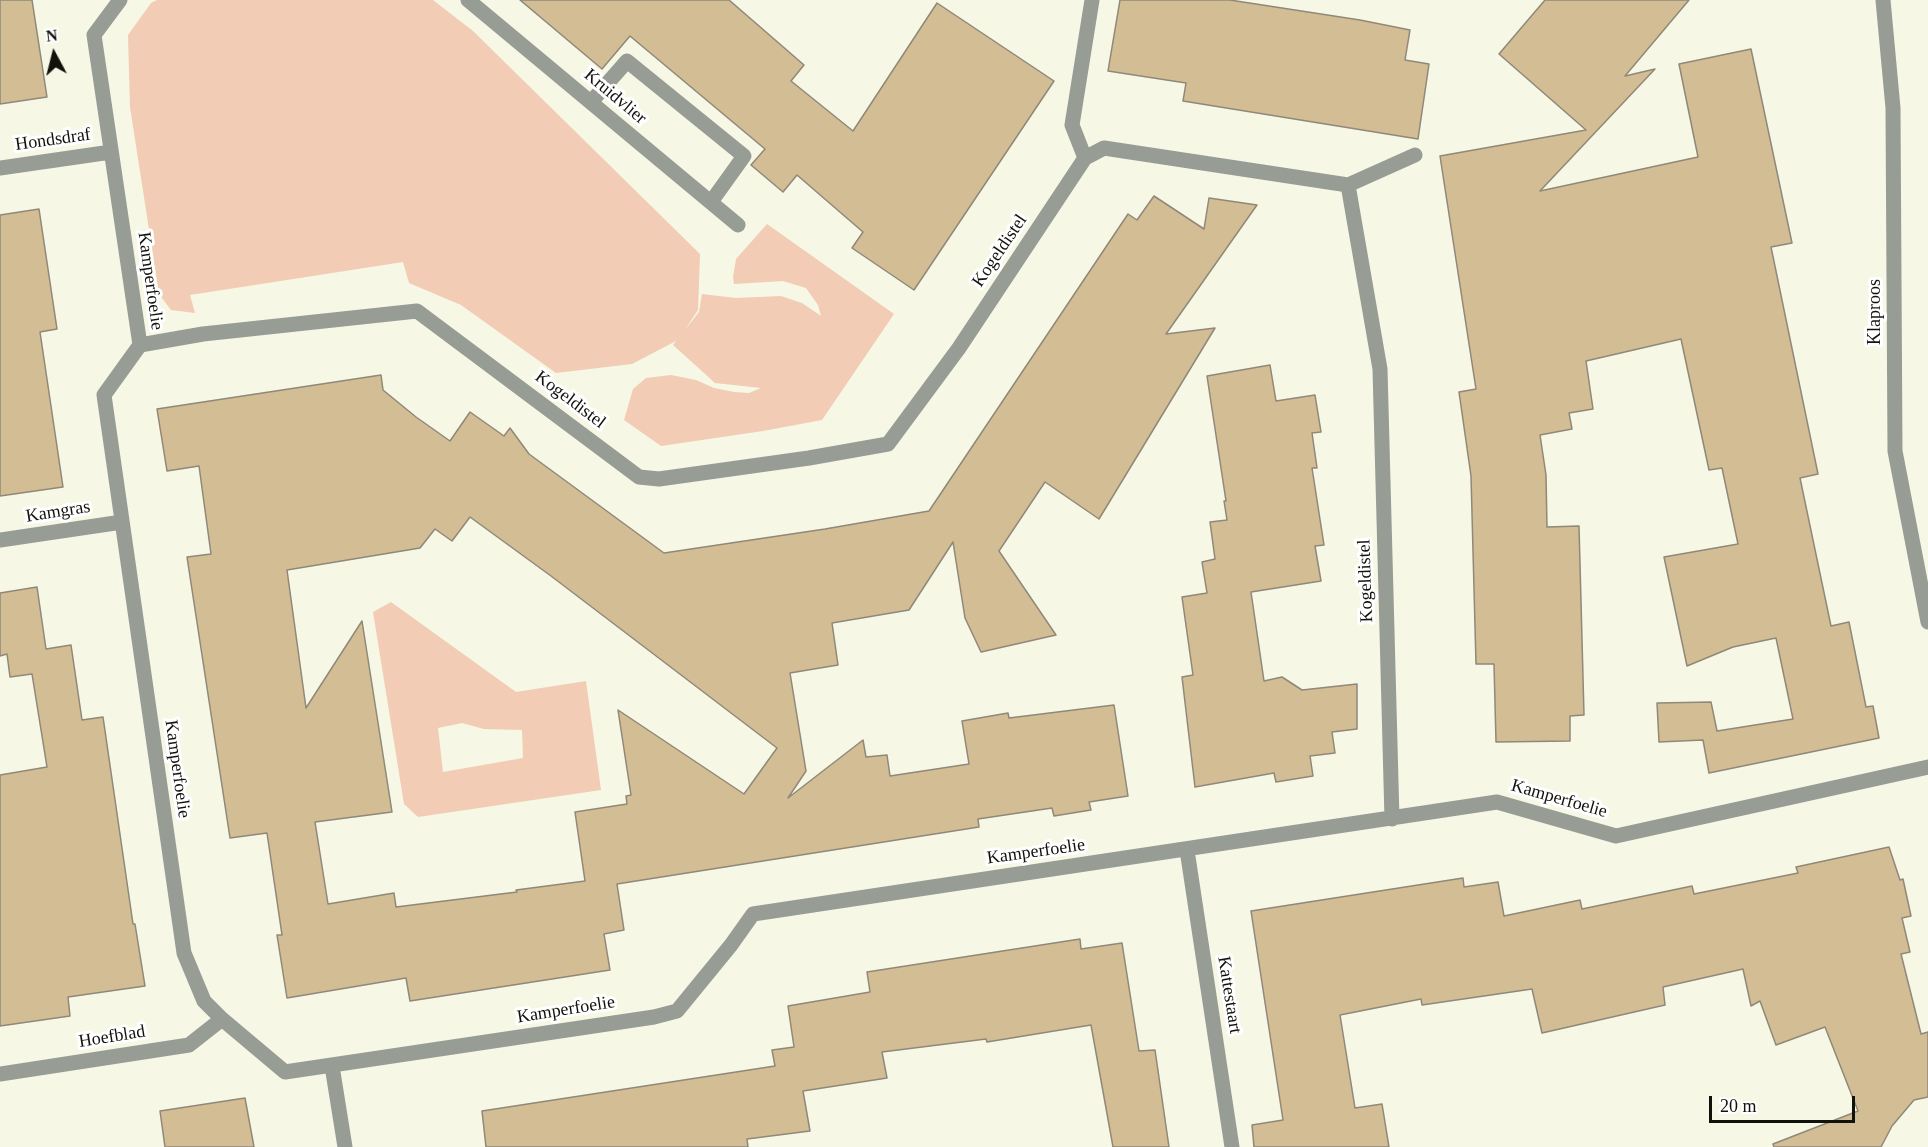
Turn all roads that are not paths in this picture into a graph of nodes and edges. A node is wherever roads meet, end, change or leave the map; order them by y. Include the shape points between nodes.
1 (120, 0) edge
2 (468, 0) edge
3 (1092, 0) edge
4 (1888, 1) edge
5 (591, 102) junction
6 (111, 152) junction
7 (1415, 154) dead end
8 (1085, 158) junction
9 (0, 168) edge
10 (1348, 185) junction
11 (711, 202) junction
12 (738, 225) dead end
13 (140, 345) junction
14 (122, 522) junction
15 (0, 540) edge
16 (1928, 622) edge
17 (1928, 767) edge
18 (1392, 819) junction
19 (1187, 850) junction
20 (222, 1019) junction
21 (333, 1066) junction
22 (0, 1074) edge
23 (345, 1147) edge
24 (1232, 1147) edge

1 - 6 street, Kamperfoelie via 94,35
2 - 5 street, Kruidvlier
3 - 8 street via 1072,125
4 - 16 street, Klaproos via 1893,108 1895,451
5 - 11 street, Kruidvlier
5 - 11 street via 627,61 744,156
6 - 9 street, Hondsdraf
6 - 13 street, Kamperfoelie
7 - 10 street
8 - 10 street via 1104,148
8 - 13 street, Kogeldistel via 959,348 888,444 659,479 639,477 417,311 203,334
10 - 18 street, Kogeldistel via 1380,369
11 - 12 street, Kruidvlier
13 - 14 street, Kamperfoelie via 104,395
14 - 15 street, Kamgras
14 - 20 street, Kamperfoelie via 184,953 204,1001
17 - 18 street, Kamperfoelie via 1616,836 1497,802
18 - 19 street, Kamperfoelie
19 - 21 street, Kamperfoelie via 753,914 677,1011
19 - 24 street, Kattestaart
20 - 21 street, Kamperfoelie via 285,1071
20 - 22 street, Hoefblad via 189,1045
21 - 23 street

